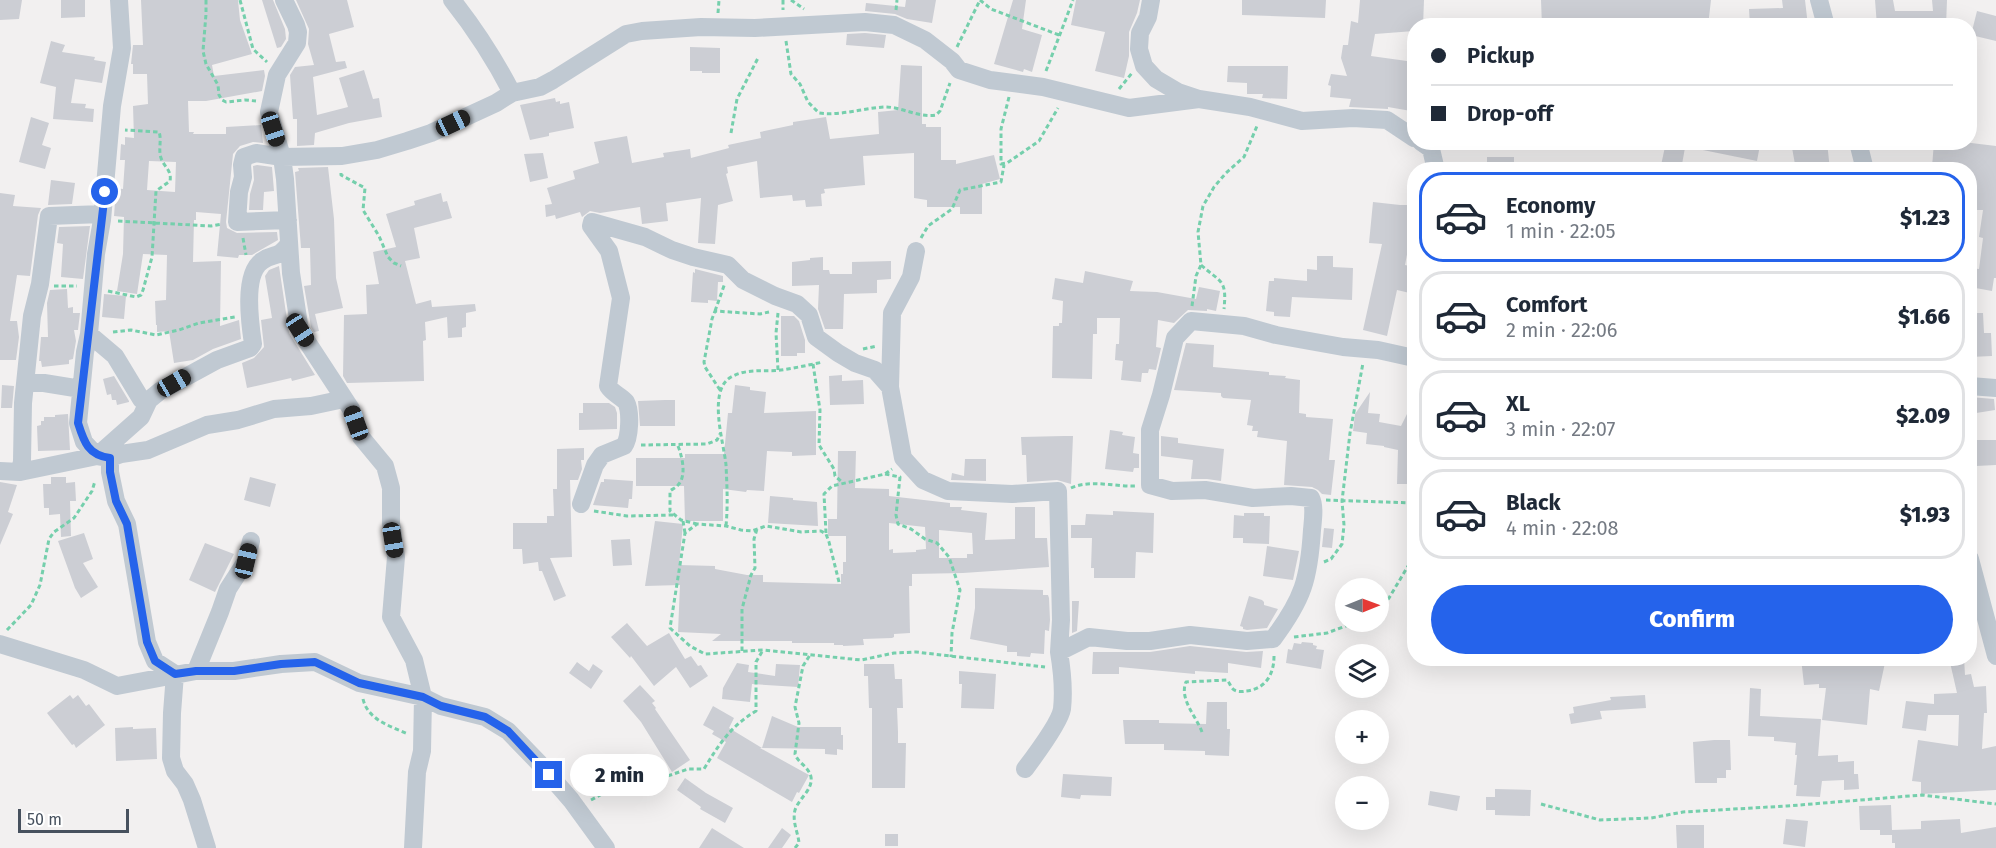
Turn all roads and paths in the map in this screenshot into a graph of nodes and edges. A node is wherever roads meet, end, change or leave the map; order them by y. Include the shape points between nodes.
1 (119, 0) edge
2 (206, 0) edge
3 (240, 0) edge
4 (285, 0) edge
5 (452, 0) edge
6 (980, 0) edge
7 (1073, 0) edge
8 (1151, 0) edge
9 (1820, 0) edge
10 (1824, 18) edge
11 (784, 26) junction
12 (1059, 35) junction
13 (1139, 49) junction
14 (758, 58) dead end
15 (955, 65) junction
16 (276, 75) junction
17 (1006, 82) junction
18 (1043, 87) junction
19 (513, 93) junction
20 (1070, 93) junction
21 (1096, 99) junction
22 (1199, 99) junction
23 (271, 107) junction
24 (1261, 110) junction
25 (111, 129) junction
26 (731, 133) dead end
27 (1407, 133) edge
28 (342, 156) junction
29 (282, 157) junction
30 (1004, 165) junction
31 (102, 217) junction
32 (288, 220) junction
33 (153, 221) junction
34 (237, 222) junction
35 (289, 244) junction
36 (916, 251) joint
37 (1201, 265) junction
38 (401, 266) dead end
39 (254, 269) junction
40 (733, 269) junction
41 (40, 284) junction
42 (94, 289) junction
43 (715, 311) junction
44 (249, 316) junction
45 (1191, 321) junction
46 (1227, 323) junction
47 (94, 337) junction
48 (891, 343) junction
49 (1365, 349) junction
50 (843, 355) junction
51 (1407, 357) edge
52 (813, 364) junction
53 (778, 370) junction
54 (25, 383) junction
55 (890, 387) junction
56 (1977, 387) edge
57 (1996, 388) edge
58 (81, 389) junction
59 (720, 390) junction
60 (344, 399) junction
61 (149, 400) junction
62 (720, 432) junction
63 (624, 446) junction
64 (678, 446) junction
65 (104, 457) junction
66 (903, 458) junction
67 (0, 471) edge
68 (20, 472) junction
69 (885, 474) junction
70 (843, 483) junction
71 (1150, 485) junction
72 (1058, 491) junction
73 (1313, 500) junction
74 (1342, 501) junction
75 (1407, 502) edge
76 (581, 504) joint
77 (673, 515) junction
78 (683, 521) junction
79 (697, 524) junction
80 (726, 526) junction
81 (757, 529) junction
82 (685, 533) junction
83 (826, 534) junction
84 (250, 541) dead end
85 (1407, 568) edge
86 (1308, 569) junction
87 (839, 582) dead end
88 (1977, 585) edge
89 (1389, 597) edge
90 (1335, 630) edge
91 (0, 637) edge
92 (1274, 638) junction
93 (0, 644) edge
94 (763, 650) junction
95 (742, 651) junction
96 (810, 656) junction
97 (1996, 656) edge
98 (951, 657) junction
99 (1060, 661) junction
100 (196, 671) junction
101 (175, 674) junction
102 (359, 683) junction
103 (423, 697) junction
104 (1202, 732) dead end
105 (422, 751) junction
106 (1024, 769) dead end
107 (1541, 804) dead end
108 (1996, 804) edge
109 (575, 805) junction
110 (207, 848) edge
111 (413, 848) edge
112 (606, 848) edge
113 (795, 848) edge

1 - 25 street via 122,48
2 - 23 path via 202,51 222,100 245,100
3 - 16 path via 253,49
4 - 16 street via 297,25 297,43
5 - 19 street
6 - 12 path via 991,9
6 - 15 path
7 - 12 path
8 - 13 street
9 - 10 street
11 - 15 street via 865,22 894,25 925,40
11 - 15 path via 791,74 819,112 885,107 916,115 936,115
11 - 19 street via 701,27 626,34 540,87
12 - 18 path
13 - 21 path via 1128,81
13 - 22 street via 1144,66 1156,79
14 - 26 path via 737,99
15 - 17 street via 990,80
16 - 23 street
17 - 18 street
17 - 30 path via 1009,98 1001,129
18 - 20 street
19 - 28 street via 431,133
20 - 21 street
20 - 30 path via 1039,141
21 - 22 street via 1129,108
22 - 24 street
23 - 29 street via 269,112
24 - 27 street via 1302,121 1388,120
24 - 37 path via 1244,157 1214,187 1203,206 1198,232
25 - 31 street
25 - 33 path via 159,132 161,136 161,158 171,175 170,181 156,191
28 - 29 street
28 - 38 path via 341,175 365,188 363,210 388,256
29 - 32 street
29 - 34 street via 256,153 244,157
30 - 36 path via 1001,182 960,190 952,209 928,226
31 - 33 path
31 - 41 street via 49,216
31 - 42 street
32 - 34 street
32 - 35 street
33 - 34 path via 211,226
33 - 42 path via 152,257 141,294 136,297
34 - 39 path via 243,229 244,251
35 - 39 street via 282,254 260,261
35 - 60 street via 300,330
36 - 48 street via 912,277 892,313
37 - 45 path via 1192,297
37 - 46 path via 1223,285
39 - 44 street
40 - 43 path
40 - 50 street via 743,280 797,304 809,315 816,337
40 - 63 street via 645,237 591,224 609,251 621,298 608,386 628,408 629,435
41 - 42 path
41 - 54 street via 32,316
42 - 47 street
43 - 53 path via 760,314 779,308
43 - 59 path via 704,362
44 - 47 path via 199,323 156,335 128,330
44 - 61 street via 250,348 187,375
45 - 46 street
45 - 71 street via 1175,338 1150,430
46 - 49 street
47 - 58 street
47 - 61 street via 115,356 141,399
48 - 50 path
48 - 55 street
49 - 51 street
49 - 74 path
50 - 52 path
50 - 55 street via 875,370
52 - 53 path
52 - 70 path via 820,410 819,445 835,476
53 - 59 path via 741,373 725,382
54 - 58 street
54 - 68 street
55 - 66 street
56 - 57 street
58 - 65 street via 78,423 84,442
59 - 62 path
60 - 65 street via 274,409 207,425 148,450
60 - 103 street via 361,437 385,465 391,488 396,557 392,617 414,660
61 - 65 street via 141,417
62 - 64 path via 717,440 707,444
62 - 80 path via 728,493
63 - 64 path
63 - 76 street via 602,455
64 - 77 path via 682,476 669,491
65 - 68 street
65 - 91 path via 92,491 74,518 49,539 40,585 31,605
65 - 101 street via 127,524 147,642 155,661
66 - 69 path
66 - 72 street via 923,480 948,491
67 - 68 street
69 - 70 path
69 - 98 path via 900,477 898,524 937,543 948,557 960,590
70 - 83 path via 824,494
71 - 72 path via 1079,484
71 - 73 street via 1172,491 1205,490 1252,498 1306,496
72 - 99 street
73 - 74 path
73 - 86 street
74 - 75 path
74 - 86 path via 1340,549 1331,560
76 - 77 path via 607,514
77 - 78 path
78 - 79 path
78 - 82 path
79 - 80 path
79 - 82 path
80 - 81 path
81 - 83 path via 766,526
81 - 95 path via 755,568 742,609
82 - 95 path via 670,628 705,654
83 - 87 path
84 - 100 street via 246,561 228,589
85 - 89 path
86 - 92 street via 1293,612
88 - 97 street
90 - 92 path
92 - 99 street via 1247,641 1190,635 1126,641 1089,637
92 - 104 path via 1273,670 1258,689 1238,692 1227,680 1186,682 1186,700
93 - 101 street via 84,670 117,686
94 - 95 path
94 - 96 path
94 - 109 path via 756,662 756,711 728,732 704,769 688,769 659,779 652,777
96 - 98 path via 861,660 894,652 916,652
96 - 113 path via 803,666 795,706 799,723 795,754 811,777 794,813 799,843
98 - 99 path
99 - 106 street via 1062,711
100 - 101 street
100 - 102 street via 315,662
101 - 110 street via 171,758 192,800
102 - 103 street
102 - 105 path via 364,704 374,718 407,734
103 - 105 street
103 - 109 street via 441,706 485,717 508,731
105 - 111 street via 417,772
107 - 108 path via 1600,820 1922,795
109 - 112 street

